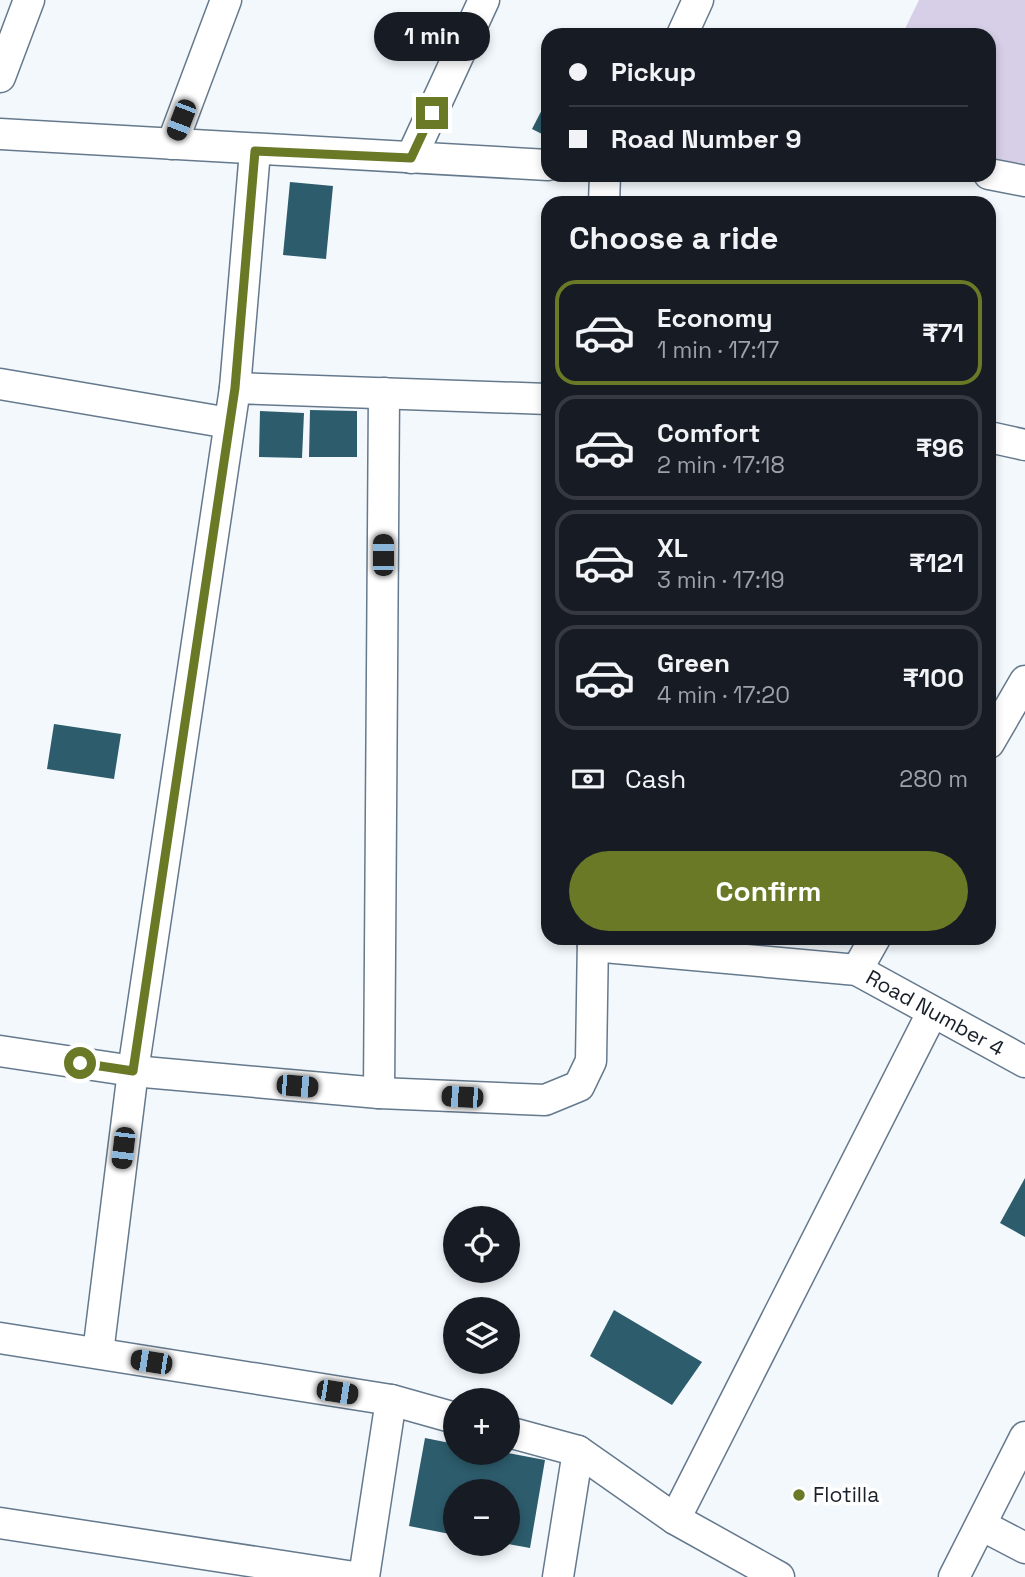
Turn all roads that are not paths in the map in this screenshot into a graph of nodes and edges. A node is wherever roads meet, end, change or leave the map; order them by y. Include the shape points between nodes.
1 (29, 0) edge
2 (226, 0) edge
3 (484, 0) edge
4 (698, 0) edge
5 (685, 28) edge
6 (0, 77) edge
7 (0, 134) edge
8 (172, 144) junction
9 (255, 151) junction
10 (411, 158) junction
11 (541, 165) edge
12 (996, 175) edge
13 (1025, 181) edge
14 (0, 384) edge
15 (235, 388) junction
16 (384, 393) junction
17 (541, 399) edge
18 (229, 423) junction
19 (996, 439) edge
20 (1025, 445) edge
21 (1022, 690) edge
22 (996, 732) edge
23 (593, 945) edge
24 (621, 945) edge
25 (871, 945) edge
26 (857, 970) junction
27 (932, 1013) junction
28 (0, 1051) edge
29 (1025, 1062) edge
30 (133, 1071) junction
31 (379, 1094) junction
32 (0, 1338) edge
33 (97, 1353) junction
34 (391, 1400) junction
35 (443, 1415) edge
36 (520, 1435) edge
37 (1025, 1437) edge
38 (578, 1451) junction
39 (675, 1519) junction
40 (0, 1523) edge
41 (981, 1525) junction
42 (1025, 1548) edge
43 (354, 1577) edge
44 (364, 1577) edge
45 (558, 1577) edge
46 (779, 1577) edge
47 (954, 1577) edge

1 - 6 street
2 - 8 street
3 - 10 street
4 - 5 street
7 - 8 street
8 - 9 street
9 - 10 street
9 - 15 street
10 - 11 street
12 - 13 street
14 - 18 street
15 - 16 street
15 - 18 street
16 - 17 street
16 - 31 street
18 - 30 street
19 - 20 street
21 - 22 street
23 - 31 street via 591,1061 579,1086 545,1100
24 - 26 street, Road Number 4
25 - 26 street
26 - 27 street, Road Number 4
27 - 29 street, Road Number 4
27 - 39 street
28 - 30 street
30 - 31 street
30 - 33 street
32 - 33 street
33 - 34 street
34 - 35 street
34 - 44 street
36 - 38 street
37 - 41 street
38 - 39 street
38 - 45 street
39 - 46 street
40 - 43 street
41 - 42 street
41 - 47 street

